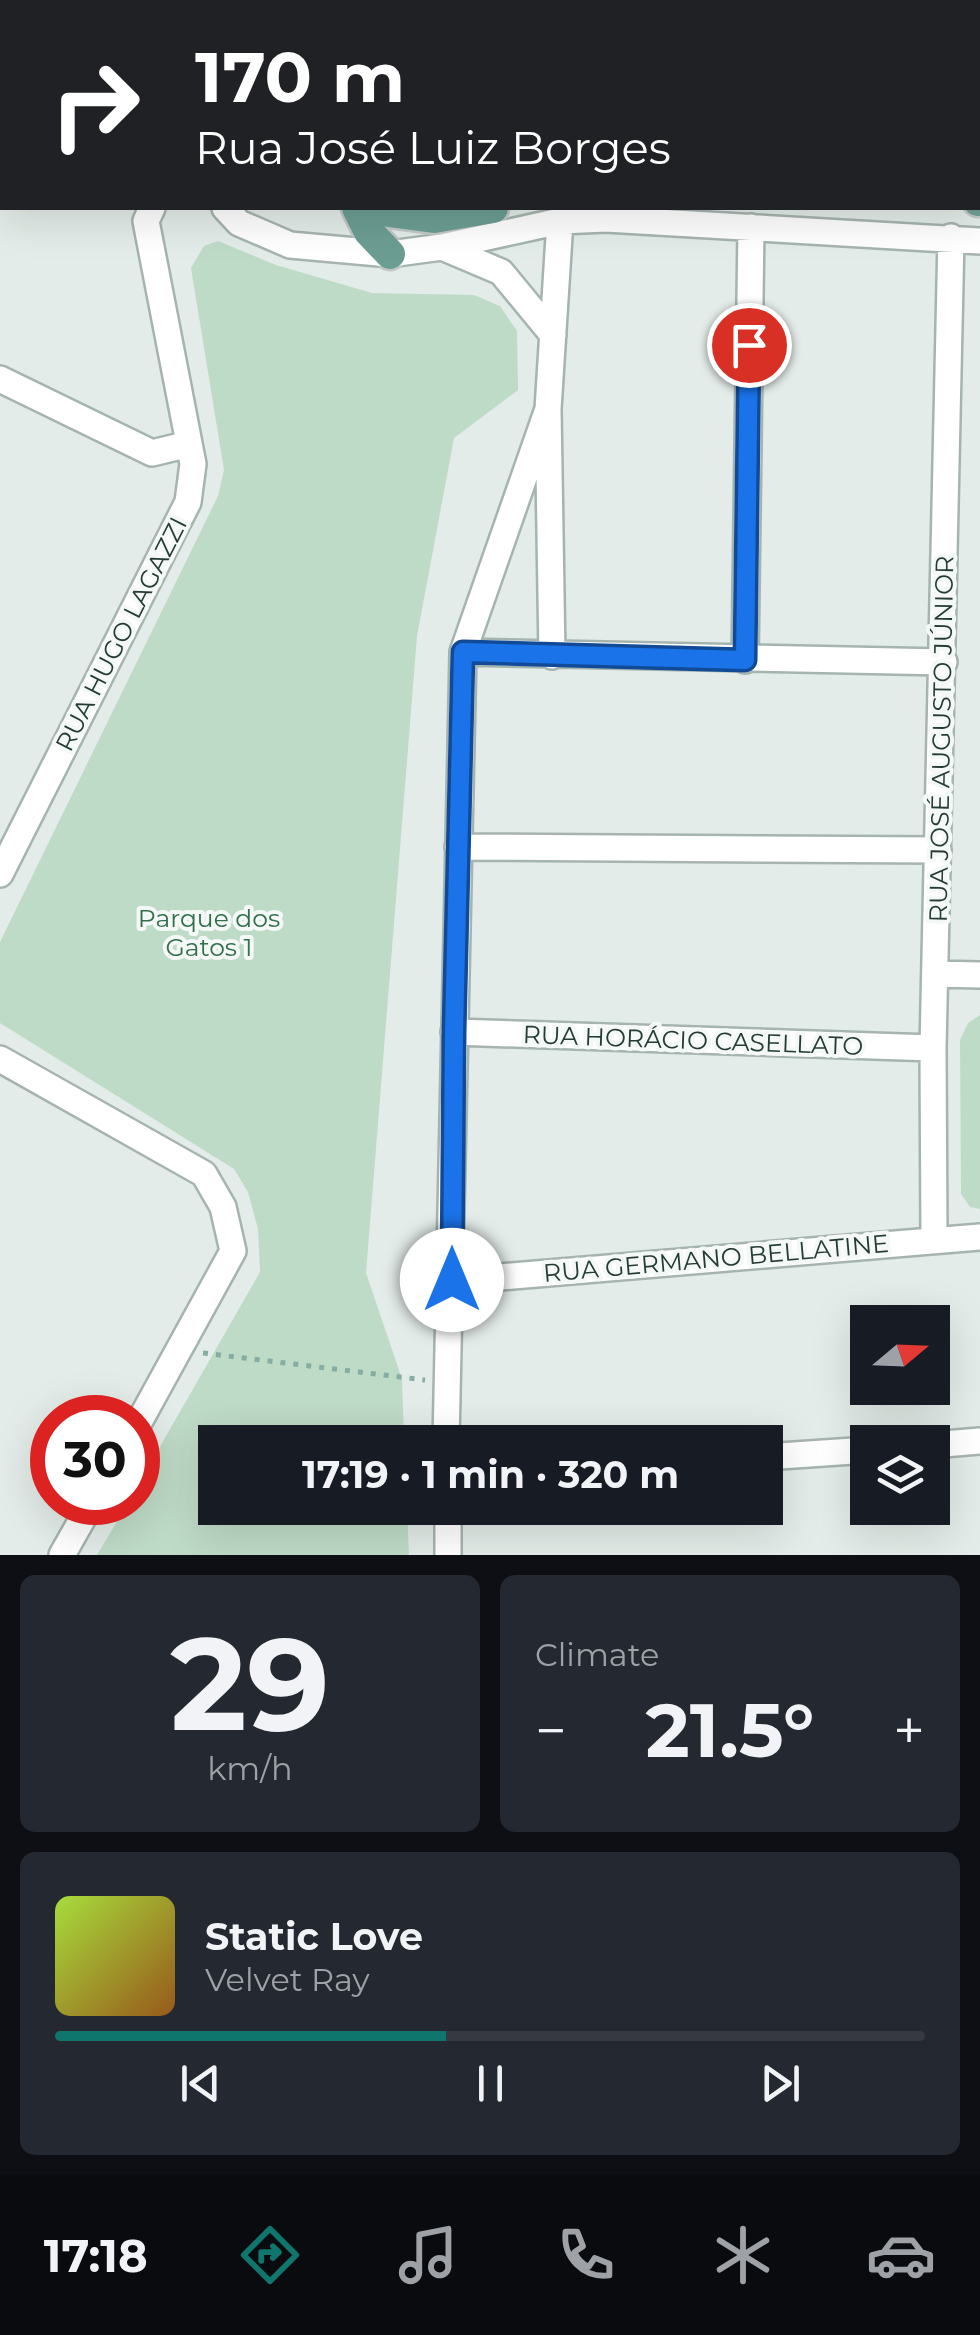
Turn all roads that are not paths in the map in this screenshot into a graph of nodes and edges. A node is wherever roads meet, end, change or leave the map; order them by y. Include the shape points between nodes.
1 (151, 210) edge
2 (226, 210) edge
3 (359, 210) edge
4 (373, 210) edge
5 (481, 210) edge
6 (560, 221) junction
7 (751, 227) junction
8 (951, 238) junction
9 (980, 240) edge
10 (442, 248) junction
11 (390, 254) junction
12 (552, 336) junction
13 (0, 379) edge
14 (548, 410) junction
15 (189, 444) junction
16 (463, 652) junction
17 (552, 656) junction
18 (745, 660) junction
19 (944, 662) junction
20 (458, 848) junction
21 (938, 850) junction
22 (0, 874) edge
23 (936, 974) junction
24 (980, 975) edge
25 (454, 1032) junction
26 (933, 1048) junction
27 (0, 1058) edge
28 (980, 1237) edge
29 (934, 1240) junction
30 (452, 1280) junction
31 (154, 1395) edge
32 (446, 1425) edge
33 (980, 1441) edge
34 (950, 1443) edge
35 (850, 1451) edge
36 (783, 1456) edge
37 (79, 1525) edge
38 (448, 1525) edge
39 (62, 1555) edge
40 (448, 1555) edge

1 - 15 street, RUA HUGO LAGAZZI via 146,221
2 - 11 street via 239,224 290,244
3 - 11 main road
4 - 5 main road via 434,218
6 - 7 street
6 - 10 street
6 - 12 street
7 - 8 street
7 - 18 street
8 - 9 street
8 - 19 street, RUA JOSÉ AUGUSTO JÚNIOR
10 - 11 street
10 - 12 street via 501,272
12 - 14 street
13 - 15 street via 152,453
14 - 16 street
14 - 17 street
15 - 22 street, RUA HUGO LAGAZZI via 188,502
16 - 17 street
16 - 20 street
17 - 18 street
18 - 19 street
19 - 21 street, RUA JOSÉ AUGUSTO JÚNIOR
20 - 21 street
20 - 25 street
21 - 23 street, RUA JOSÉ AUGUSTO JÚNIOR
23 - 24 street
23 - 26 street, RUA JOSÉ AUGUSTO JÚNIOR
25 - 26 street, RUA HORÁCIO CASELLATO
25 - 30 street
26 - 29 street, RUA JOSÉ AUGUSTO JÚNIOR
27 - 31 street via 204,1174 223,1207 232,1251
28 - 29 street, RUA GERMANO BELLATINE
29 - 30 street, RUA GERMANO BELLATINE
30 - 32 street
33 - 34 street
35 - 36 street
37 - 39 street
38 - 40 street

